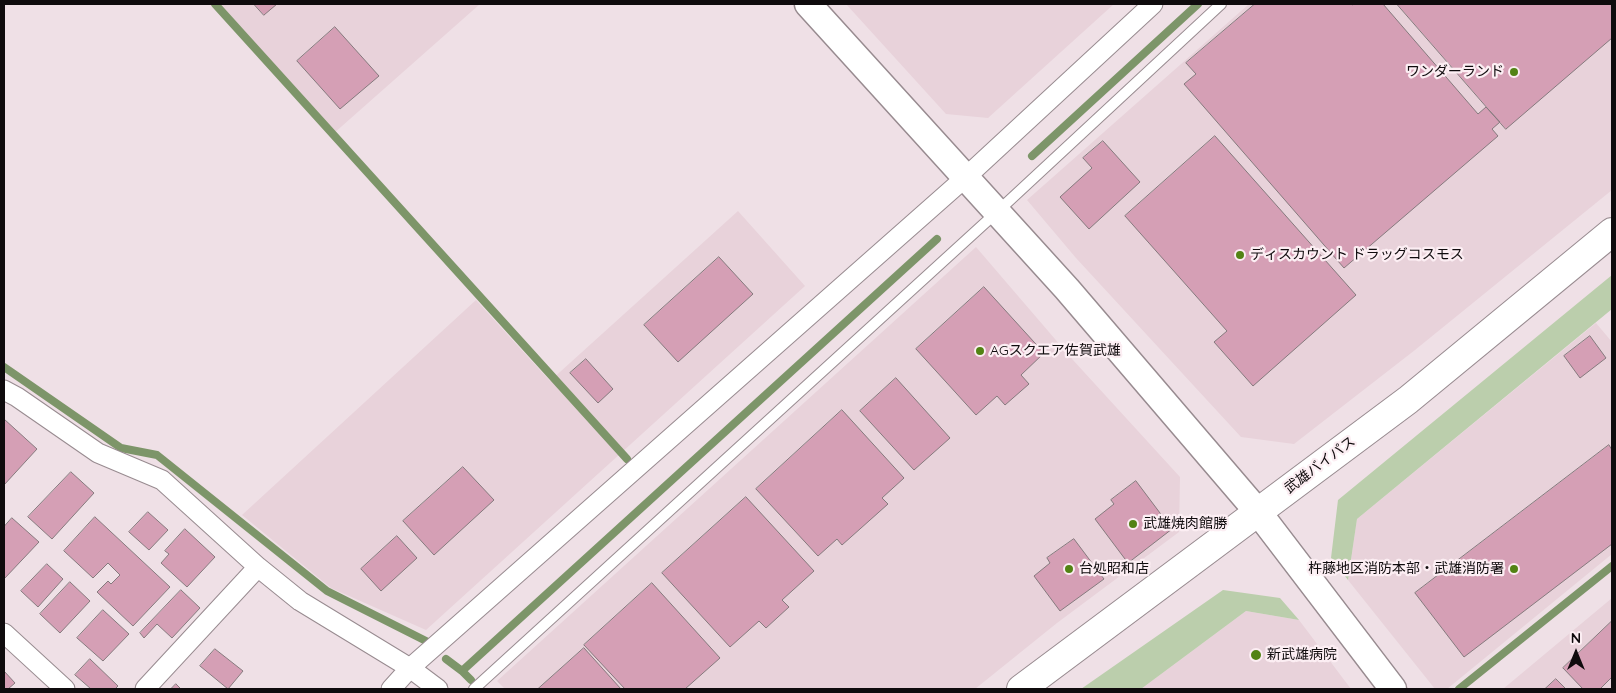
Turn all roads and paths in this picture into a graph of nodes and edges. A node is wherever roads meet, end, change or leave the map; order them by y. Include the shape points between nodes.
1 (808, 4) edge
2 (1153, 4) edge
3 (1220, 4) edge
4 (966, 177) junction
5 (997, 212) junction
6 (1612, 232) edge
7 (4, 390) edge
8 (1258, 512) junction
9 (258, 567) junction
10 (4, 633) edge
11 (410, 668) junction
12 (65, 689) edge
13 (145, 689) edge
14 (390, 689) edge
15 (438, 689) edge
16 (474, 689) edge
17 (1021, 689) edge
18 (1393, 689) edge

1 - 4 street
2 - 4 street
3 - 5 lane
4 - 5 street
4 - 11 street
5 - 8 street
5 - 16 lane
6 - 8 highway, 武雄バイパス via 1408,400
7 - 9 street via 98,453 162,480
8 - 17 highway, 武雄バイパス
8 - 18 street
9 - 11 street via 300,601
9 - 13 street
10 - 12 street
11 - 14 street
11 - 15 street

